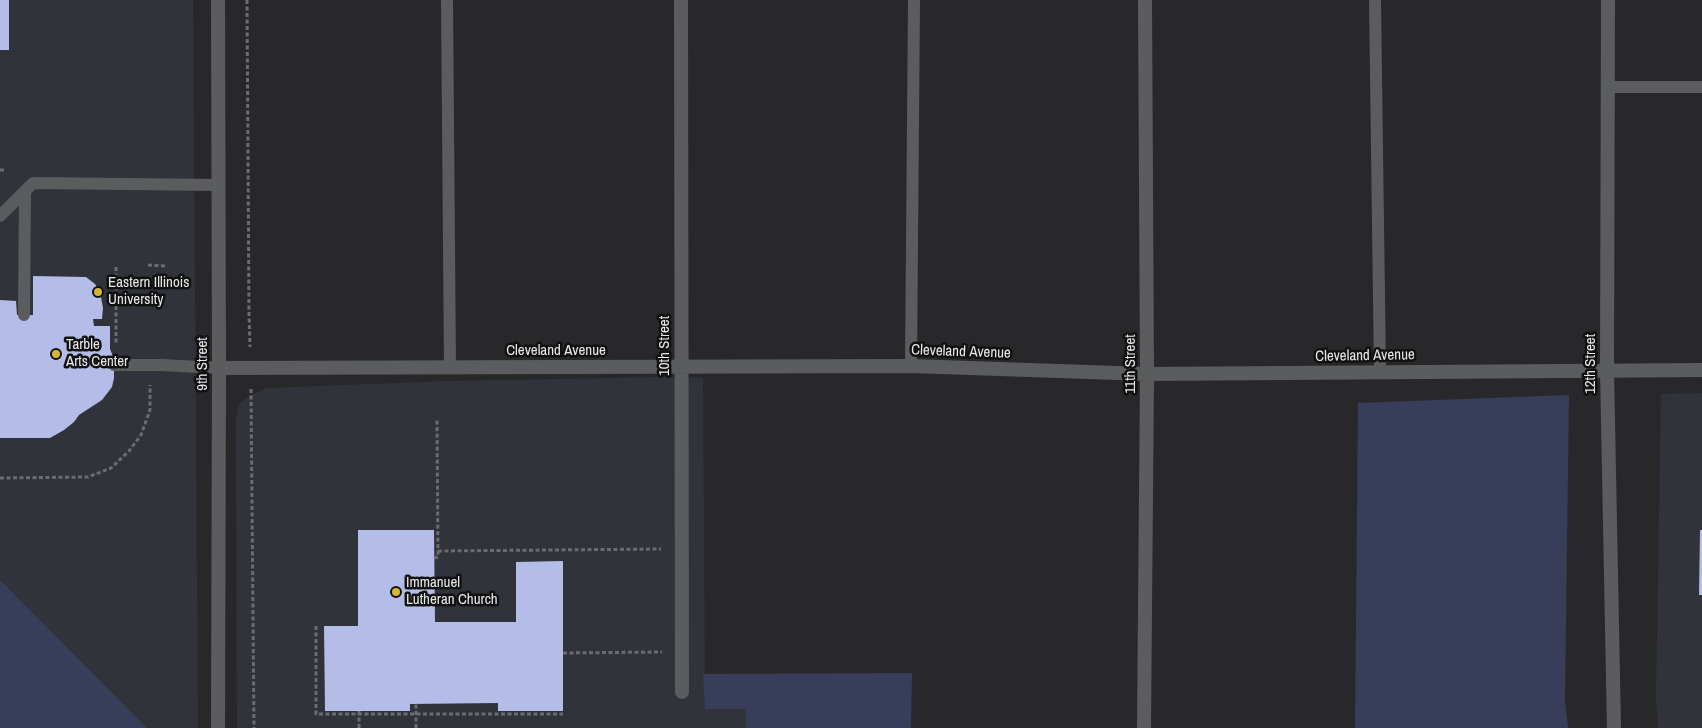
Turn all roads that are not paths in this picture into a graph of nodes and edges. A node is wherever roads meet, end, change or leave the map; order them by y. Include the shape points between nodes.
1 (218, 0) edge
2 (447, 0) edge
3 (681, 0) edge
4 (914, 0) edge
5 (1145, 0) edge
6 (1375, 0) edge
7 (1608, 0) edge
8 (1608, 87) junction
9 (1702, 87) edge
10 (218, 185) junction
11 (24, 191) junction
12 (0, 216) edge
13 (24, 315) dead end
14 (115, 365) road end
15 (911, 366) junction
16 (450, 367) junction
17 (682, 367) junction
18 (219, 368) junction
19 (1606, 370) junction
20 (1702, 370) edge
21 (1380, 372) junction
22 (1147, 374) junction
23 (682, 692) dead end
24 (218, 728) edge
25 (1144, 728) edge
26 (1614, 728) edge

1 - 10 street, 9th Street
2 - 16 lane
3 - 17 street, 10th Street
4 - 15 lane
5 - 22 street, 11th Street
6 - 21 lane
7 - 8 street, 12th Street
8 - 9 lane
8 - 19 street, 12th Street
10 - 11 lane via 33,183
10 - 18 street, 9th Street
11 - 12 lane
11 - 13 lane
14 - 18 lane
15 - 17 street, Cleveland Avenue
15 - 22 street, Cleveland Avenue
16 - 17 street, Cleveland Avenue
16 - 18 street, Cleveland Avenue
17 - 23 street, 10th Street
18 - 24 street, 9th Street
19 - 20 street, Cleveland Avenue
19 - 21 street, Cleveland Avenue
19 - 26 street, 12th Street
21 - 22 street, Cleveland Avenue
22 - 25 street, 11th Street

